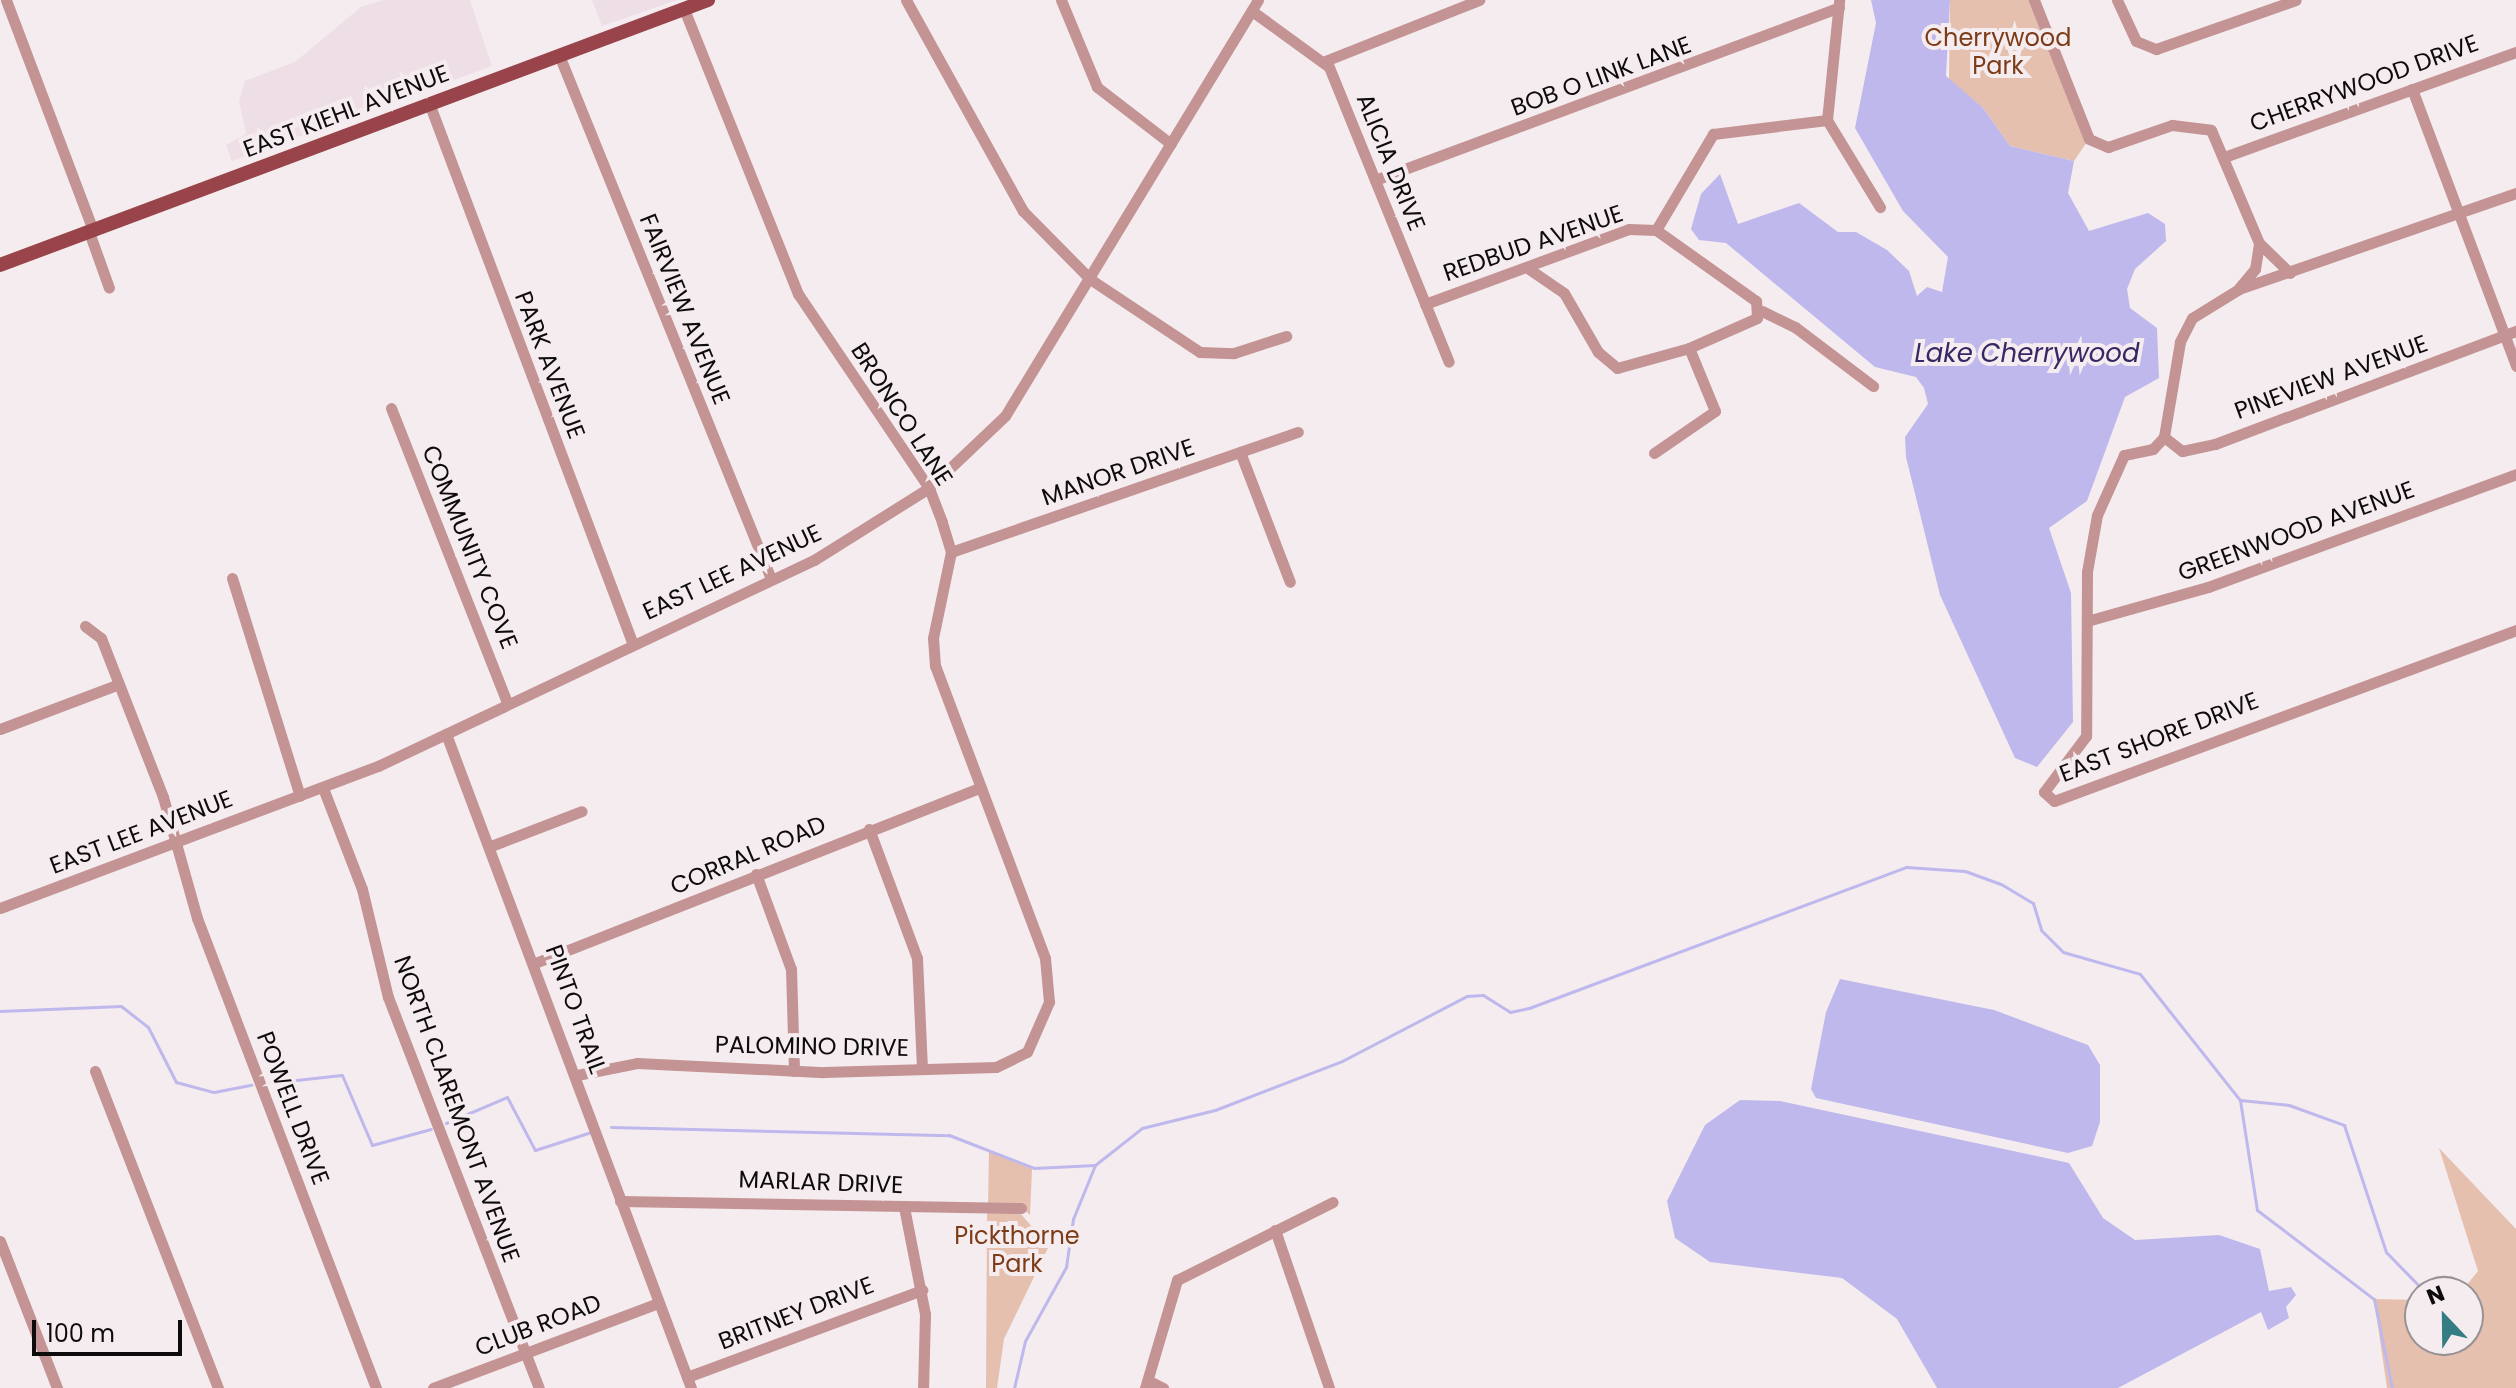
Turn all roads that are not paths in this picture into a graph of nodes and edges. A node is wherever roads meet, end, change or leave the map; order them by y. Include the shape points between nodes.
1 (6, 0) edge
2 (708, 0) edge
3 (906, 0) edge
4 (1061, 0) edge
5 (1479, 0) edge
6 (2034, 0) edge
7 (2117, 0) edge
8 (2296, 0) edge
9 (1839, 4) edge
10 (1255, 5) edge
11 (684, 9) junction
12 (2516, 52) edge
13 (559, 55) junction
14 (1325, 61) junction
15 (2412, 89) junction
16 (429, 103) junction
17 (1827, 120) junction
18 (1171, 144) junction
19 (2227, 156) junction
20 (1375, 180) junction
21 (2516, 193) edge
22 (1880, 207) dead end
23 (2458, 212) junction
24 (1656, 230) junction
25 (91, 231) junction
26 (2259, 243) junction
27 (0, 265) edge
28 (1529, 269) junction
29 (2290, 273) junction
30 (1090, 279) junction
31 (109, 288) dead end
32 (2239, 289) junction
33 (1425, 304) junction
34 (1762, 311) junction
35 (2510, 334) edge
36 (1286, 336) dead end
37 (1689, 348) junction
38 (1449, 362) dead end
39 (2516, 366) edge
40 (1873, 386) dead end
41 (391, 408) dead end
42 (1298, 432) dead end
43 (2164, 437) junction
44 (1240, 452) junction
45 (1654, 453) dead end
46 (2516, 474) edge
47 (929, 488) junction
48 (951, 552) junction
49 (232, 578) dead end
50 (771, 579) junction
51 (1290, 582) dead end
52 (2087, 621) junction
53 (85, 626) dead end
54 (2516, 630) edge
55 (632, 642) junction
56 (119, 684) junction
57 (507, 702) junction
58 (0, 729) edge
59 (446, 734) junction
60 (323, 788) junction
61 (979, 788) junction
62 (300, 796) junction
63 (582, 811) dead end
64 (869, 829) junction
65 (171, 844) junction
66 (491, 846) junction
67 (756, 874) junction
68 (0, 908) edge
69 (535, 963) junction
70 (1038, 1039) joint
71 (922, 1069) junction
72 (95, 1071) dead end
73 (794, 1071) junction
74 (577, 1075) junction
75 (620, 1201) junction
76 (1333, 1202) dead end
77 (904, 1207) junction
78 (1021, 1208) dead end
79 (1275, 1230) junction
80 (0, 1241) edge
81 (922, 1290) junction
82 (658, 1303) junction
83 (524, 1354) junction
84 (689, 1383) edge
85 (1147, 1385) edge
86 (57, 1388) edge
87 (218, 1388) edge
88 (376, 1388) edge
89 (433, 1388) edge
90 (539, 1388) edge
91 (923, 1388) edge
92 (1163, 1388) edge
93 (1329, 1388) edge

1 - 25 street
2 - 11 main road, EAST KIEHL AVENUE
3 - 30 street via 1023,211
4 - 18 street via 1097,87
5 - 14 street
6 - 19 street via 2089,139 2108,147 2172,125 2204,126
7 - 8 street via 2142,46 2172,46
9 - 17 street
9 - 20 street, BOB O LINK LANE
10 - 14 street
10 - 18 street, EAST LEE AVENUE
11 - 13 main road, EAST KIEHL AVENUE
11 - 47 street, BRONCO LANE via 798,294
12 - 15 street, CHERRYWOOD DRIVE
13 - 16 main road, EAST KIEHL AVENUE
13 - 50 street, FAIRVIEW AVENUE
14 - 20 street, ALICIA DRIVE
15 - 19 street, CHERRYWOOD DRIVE
15 - 23 street
16 - 25 main road, EAST KIEHL AVENUE
16 - 55 street, PARK AVENUE
17 - 22 street
17 - 24 street via 1713,134
18 - 30 street, EAST LEE AVENUE
19 - 26 street
20 - 33 street, ALICIA DRIVE
21 - 23 street
23 - 29 street
23 - 35 street
24 - 28 street, REDBUD AVENUE via 1629,229
24 - 34 street
25 - 27 main road, EAST KIEHL AVENUE
25 - 31 street
26 - 29 street
26 - 32 street via 2255,269
28 - 33 street, REDBUD AVENUE
28 - 37 street via 1564,293 1602,358 1617,368
29 - 32 street
30 - 36 street via 1200,352 1234,353
30 - 47 street, EAST LEE AVENUE via 1005,416
32 - 43 street via 2186,327
33 - 38 street, ALICIA DRIVE
34 - 37 street via 1751,323
34 - 40 street via 1795,327
35 - 39 street
35 - 43 street, PINEVIEW AVENUE via 2215,444 2182,451
37 - 45 street via 1715,411
41 - 57 street, COMMUNITY COVE
42 - 44 street, MANOR DRIVE
43 - 52 street, EAST SHORE DRIVE via 2153,449 2124,455 2102,503 2090,547
44 - 48 street, MANOR DRIVE
44 - 51 street
46 - 52 street, GREENWOOD AVENUE via 2208,587
47 - 48 street, BRONCO LANE
47 - 50 street, EAST LEE AVENUE via 839,547
48 - 61 street, BRONCO LANE via 933,650
49 - 62 street
50 - 55 street, EAST LEE AVENUE
52 - 54 street, EAST SHORE DRIVE via 2086,736 2045,786 2054,801
53 - 56 street, POWELL DRIVE via 101,638
55 - 57 street, EAST LEE AVENUE
56 - 58 street
56 - 65 street, POWELL DRIVE via 163,797
57 - 59 street, EAST LEE AVENUE
59 - 60 street, EAST LEE AVENUE
59 - 66 street, PINTO TRAIL
60 - 62 street, EAST LEE AVENUE
60 - 83 street, NORTH CLAREMONT AVENUE via 362,889 388,997
61 - 64 street, CORRAL ROAD
61 - 70 street, BRONCO LANE via 1048,967 1049,1002
62 - 65 street, EAST LEE AVENUE
63 - 66 street
64 - 67 street, CORRAL ROAD
64 - 71 street via 917,958
65 - 68 street, EAST LEE AVENUE
65 - 88 street, POWELL DRIVE
66 - 69 street, PINTO TRAIL
67 - 69 street, CORRAL ROAD
67 - 73 street via 791,969
69 - 74 street, PINTO TRAIL
70 - 71 street, PALOMINO DRIVE via 1009,1064
71 - 73 street, PALOMINO DRIVE
72 - 87 street
73 - 74 street, PALOMINO DRIVE via 637,1063
74 - 75 street, PINTO TRAIL
75 - 77 street, MARLAR DRIVE
75 - 82 street, PINTO TRAIL
76 - 79 street
77 - 78 street, MARLAR DRIVE
77 - 81 street
79 - 85 street via 1177,1280
79 - 93 street
80 - 86 street
81 - 84 street, BRITNEY DRIVE
81 - 91 street
82 - 83 street, CLUB ROAD
82 - 84 street, PINTO TRAIL
83 - 89 street, CLUB ROAD
83 - 90 street, NORTH CLAREMONT AVENUE
85 - 92 street

